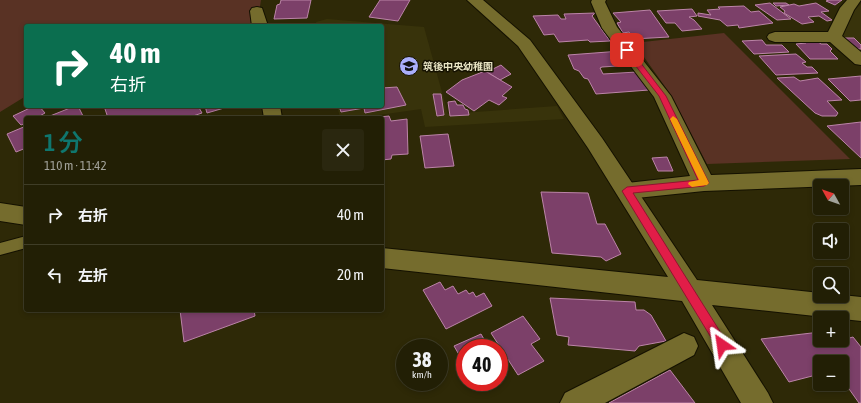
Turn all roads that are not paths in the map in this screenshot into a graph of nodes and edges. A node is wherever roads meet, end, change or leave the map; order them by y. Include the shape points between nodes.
1 (474, 0) edge
2 (599, 0) edge
3 (855, 0) edge
4 (775, 37) dead end
5 (834, 37) junction
6 (861, 60) edge
7 (861, 178) edge
8 (704, 183) junction
9 (627, 191) junction
10 (0, 212) edge
11 (24, 216) edge
12 (24, 243) edge
13 (0, 249) edge
14 (384, 258) edge
15 (689, 291) junction
16 (861, 309) edge
17 (684, 346) dead end
18 (575, 403) edge
19 (758, 403) edge

1 - 9 street via 524,43
2 - 8 street via 610,28 662,96
3 - 5 street via 847,8
4 - 5 street
5 - 6 street
7 - 8 street
8 - 9 street
9 - 15 street
10 - 11 street
12 - 13 lane
14 - 15 street
15 - 16 street
15 - 19 street
17 - 18 street

